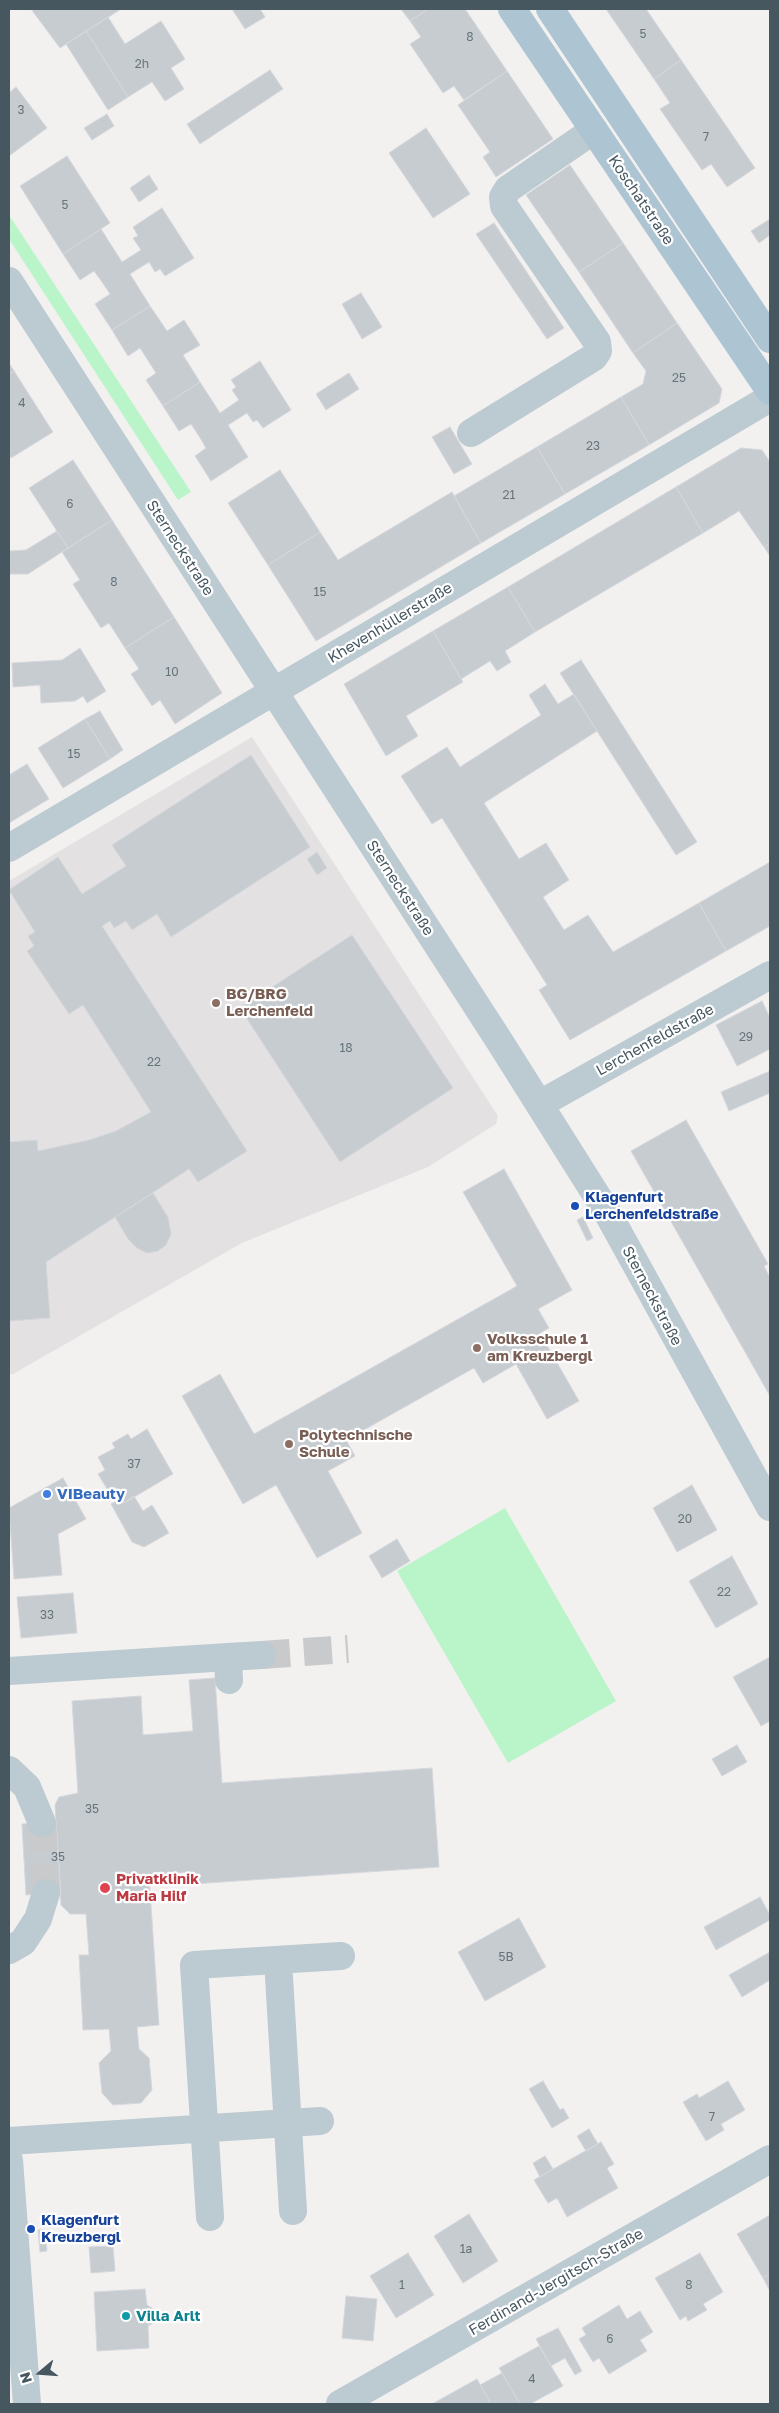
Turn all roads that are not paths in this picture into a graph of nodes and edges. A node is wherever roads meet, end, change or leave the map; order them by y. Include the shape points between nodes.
1 (512, 9) edge
2 (550, 9) edge
3 (594, 130) junction
4 (9, 281) edge
5 (770, 339) edge
6 (770, 391) edge
7 (770, 398) edge
8 (471, 433) dead end
9 (273, 692) junction
10 (9, 848) edge
11 (770, 975) edge
12 (540, 1104) junction
13 (768, 1498) edge
14 (262, 1655) tunnel mouth
15 (9, 1671) edge
16 (9, 1770) edge
17 (42, 1823) tunnel mouth
18 (46, 1893) tunnel mouth
19 (9, 1950) edge
20 (341, 1956) dead end
21 (278, 1960) junction
22 (320, 2121) dead end
23 (288, 2123) junction
24 (204, 2128) junction
25 (9, 2141) edge
26 (770, 2159) edge
27 (9, 2160) edge
28 (293, 2211) dead end
29 (210, 2217) dead end
30 (28, 2404) edge
31 (340, 2404) edge

1 - 3 main road, Koschatstraße
2 - 5 main road, Koschatstraße
3 - 6 main road, Koschatstraße
3 - 8 street via 508,189 503,197 504,206 597,342 598,350 594,357
4 - 9 street, Sterneckstraße
7 - 9 street, Khevenhüllerstraße
9 - 10 street, Khevenhüllerstraße
9 - 12 street, Sterneckstraße
11 - 12 street, Lerchenfeldstraße
12 - 13 street, Sterneckstraße via 607,1212
14 - 15 street via 229,1668
16 - 17 street via 27,1787
18 - 19 street via 38,1919 23,1942
20 - 21 street
21 - 23 street
21 - 24 street via 194,1965
22 - 23 street
23 - 24 street
23 - 28 street
24 - 25 street
24 - 29 street
26 - 31 street, Ferdinand-Jergitsch-Straße
27 - 30 street

